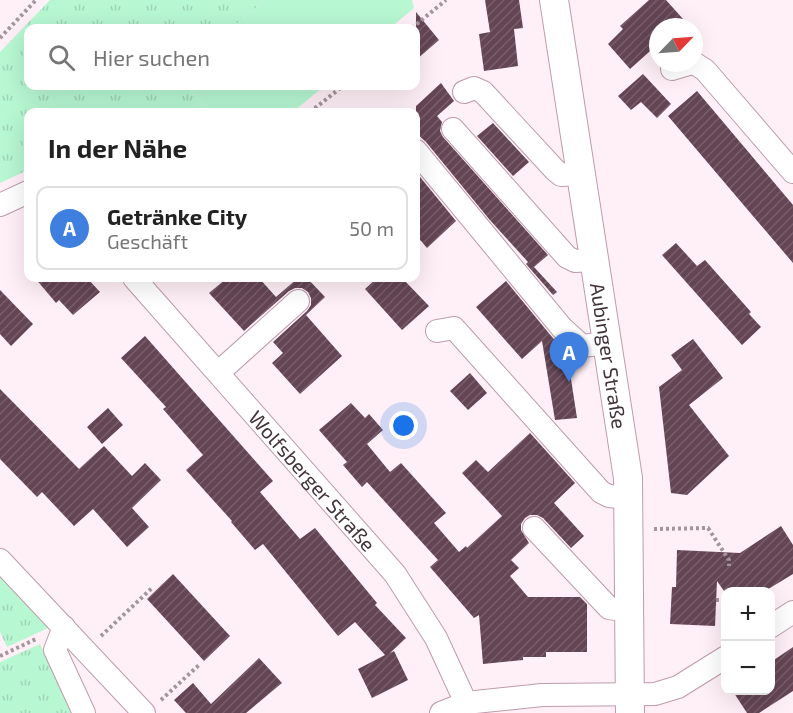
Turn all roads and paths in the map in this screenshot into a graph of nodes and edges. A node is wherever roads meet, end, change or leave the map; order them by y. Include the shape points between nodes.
1 (36, 0) edge
2 (446, 0) edge
3 (554, 0) edge
4 (417, 24) edge
5 (0, 38) edge
6 (703, 69) edge
7 (338, 90) edge
8 (464, 92) dead end
9 (315, 108) edge
10 (453, 129) dead end
11 (420, 156) edge
12 (793, 172) edge
13 (581, 174) junction
14 (24, 194) edge
15 (0, 205) edge
16 (595, 260) junction
17 (138, 282) edge
18 (298, 302) dead end
19 (437, 331) dead end
20 (608, 343) junction
21 (219, 372) junction
22 (628, 498) junction
23 (534, 528) dead end
24 (629, 529) junction
25 (0, 560) edge
26 (729, 566) dead end
27 (152, 588) dead end
28 (716, 600) dead end
29 (721, 600) edge
30 (629, 611) junction
31 (793, 612) edge
32 (775, 624) edge
33 (64, 627) junction
34 (96, 640) dead end
35 (721, 660) edge
36 (200, 664) dead end
37 (466, 703) junction
38 (630, 704) edge
39 (150, 709) edge
40 (84, 713) edge
41 (441, 713) edge

1 - 5 path
2 - 4 path
3 - 13 main road, Aubinger Straße
6 - 12 street
7 - 9 path
8 - 13 street via 474,88 483,92 561,175
10 - 16 street via 567,257 575,261
11 - 20 street via 562,328 582,345
13 - 16 main road, Aubinger Straße
14 - 15 street
16 - 20 main road, Aubinger Straße
17 - 21 street, Wolfsberger Straße
18 - 21 street
19 - 22 street via 454,328 601,492
20 - 22 main road, Aubinger Straße
21 - 37 street, Wolfsberger Straße via 395,574 436,638
22 - 24 main road, Aubinger Straße
23 - 30 street via 609,608
24 - 26 path via 708,528
24 - 30 main road, Aubinger Straße
25 - 33 street
27 - 34 path
28 - 29 path
30 - 38 main road, Aubinger Straße
31 - 32 street
33 - 39 street
33 - 40 street via 55,650
35 - 38 street via 678,687
36 - 39 path
37 - 38 street via 542,695
37 - 41 street

